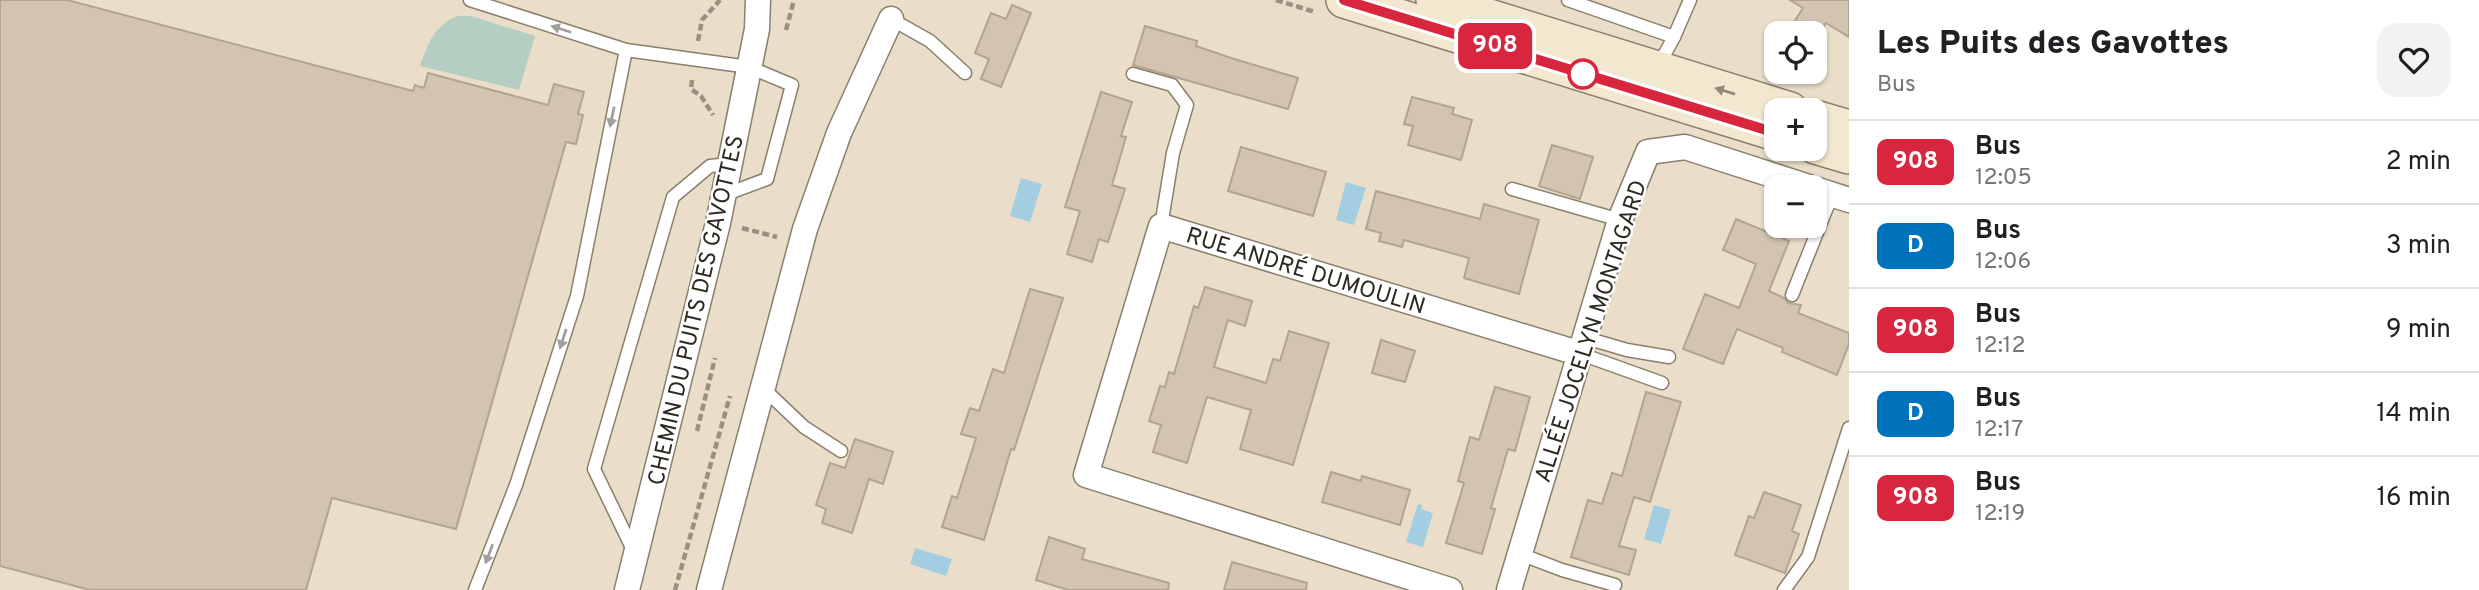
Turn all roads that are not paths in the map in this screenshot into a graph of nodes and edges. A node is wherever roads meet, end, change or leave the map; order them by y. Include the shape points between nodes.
1 (470, 0) edge
2 (758, 0) edge
3 (770, 0) edge
4 (1344, 0) edge
5 (1434, 0) edge
6 (1568, 0) edge
7 (1690, 0) edge
8 (1472, 5) edge
9 (891, 19) joint
10 (757, 29) junction
11 (1674, 37) junction
12 (626, 50) junction
13 (749, 67) junction
14 (965, 73) dead end
15 (1133, 74) dead end
16 (1655, 83) junction
17 (1764, 105) edge
18 (1827, 122) edge
19 (1764, 128) edge
20 (1849, 128) edge
21 (1827, 150) edge
22 (1849, 156) edge
23 (720, 164) junction
24 (1772, 175) edge
25 (1513, 189) dead end
26 (724, 195) junction
27 (1832, 195) edge
28 (1620, 220) junction
29 (1161, 226) junction
30 (1792, 295) dead end
31 (1584, 346) junction
32 (1669, 357) dead end
33 (1662, 383) dead end
34 (764, 389) junction
35 (1849, 428) edge
36 (841, 450) dead end
37 (1520, 554) junction
38 (637, 558) junction
39 (1403, 583) edge
40 (1615, 585) dead end
41 (475, 590) edge
42 (627, 590) edge
43 (709, 590) edge
44 (1450, 590) edge
45 (1509, 590) edge
46 (1784, 590) edge

12 -> 1 lane
2 - 10 street, CHEMIN DU PUITS DES GAVOTTES
3 - 10 street, CHEMIN DU PUITS DES GAVOTTES
4 - 16 main road
5 - 8 main road
6 - 11 lane
7 - 11 lane
8 - 16 main road
9 - 14 lane via 930,41
9 - 34 street via 839,133 804,229
10 - 13 street, CHEMIN DU PUITS DES GAVOTTES
11 - 16 lane
12 - 13 lane
12 -> 41 lane via 577,296 516,485
13 - 23 street, CHEMIN DU PUITS DES GAVOTTES
13 - 26 lane via 792,85 767,179
15 - 29 lane via 1172,85 1187,106 1173,153
17 -> 16 main road
16 - 19 main road
18 - 20 main road
21 - 22 main road
23 - 26 street, CHEMIN DU PUITS DES GAVOTTES
23 - 38 lane via 673,197 594,469
24 - 28 street, ALLÉE JOCELYN MONTAGARD via 1685,147 1648,152
25 - 28 lane
26 - 38 street, CHEMIN DU PUITS DES GAVOTTES
27 - 30 lane
28 - 31 street, ALLÉE JOCELYN MONTAGARD
29 - 31 street, RUE ANDRÉ DUMOULIN
29 - 39 street, RUE ANDRÉ DUMOULIN via 1087,475
31 - 32 lane
31 - 33 lane
31 - 37 street, ALLÉE JOCELYN MONTAGARD
34 - 36 lane via 804,427
34 - 43 street
35 - 46 lane via 1808,557
37 - 40 lane
37 - 45 street, ALLÉE JOCELYN MONTAGARD
38 - 42 street, CHEMIN DU PUITS DES GAVOTTES
39 - 44 street, RUE ANDRÉ DUMOULIN

